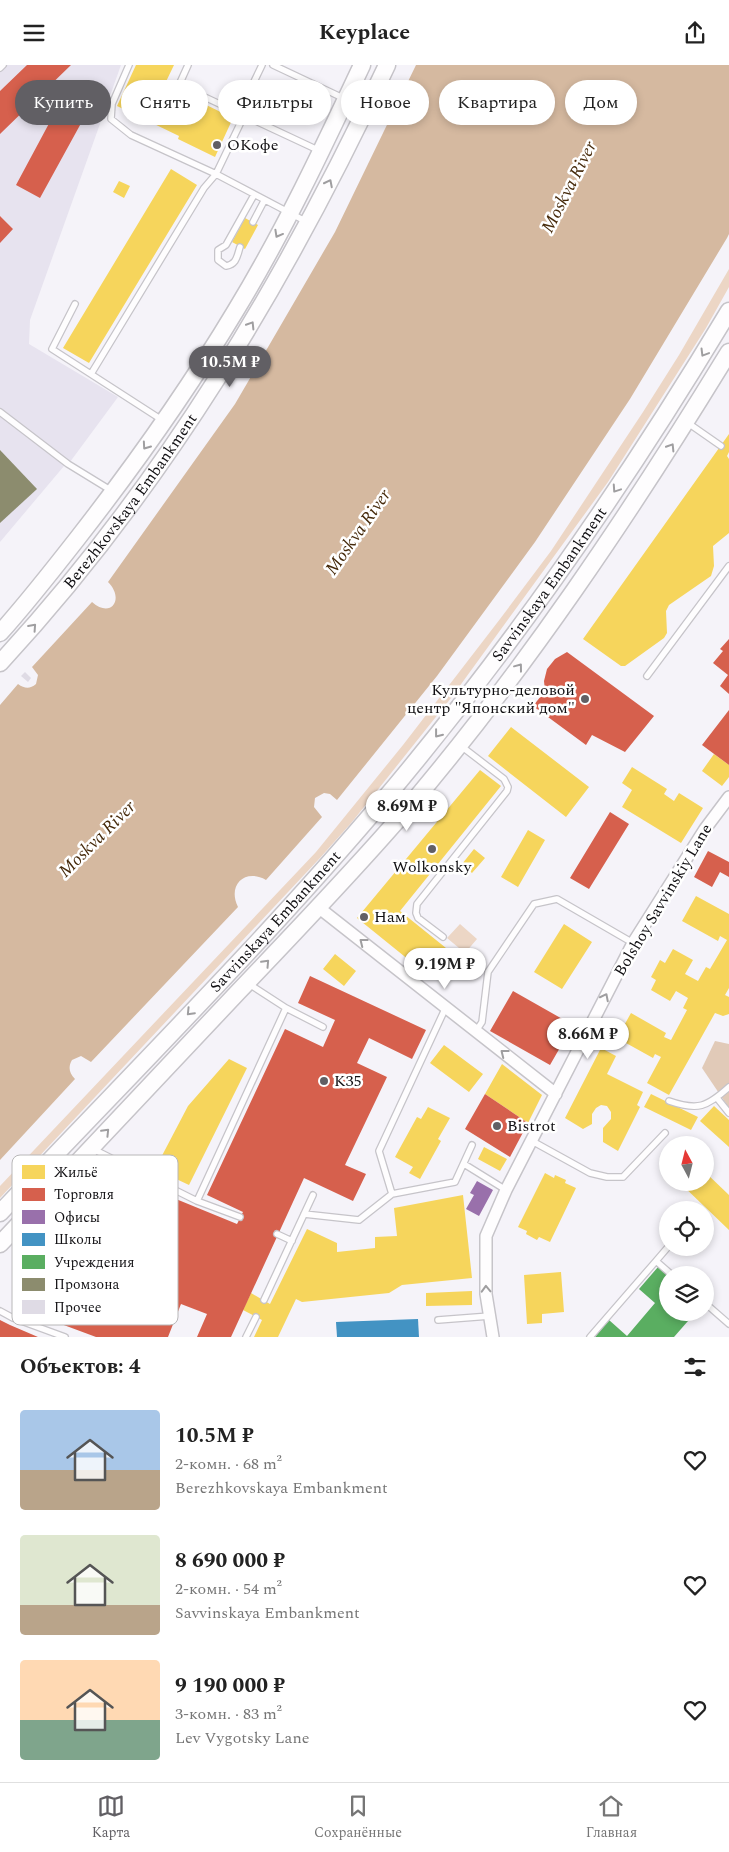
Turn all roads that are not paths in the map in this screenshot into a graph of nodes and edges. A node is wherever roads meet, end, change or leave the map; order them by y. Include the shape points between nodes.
1 (3, 65) edge
2 (129, 65) edge
3 (188, 65) edge
4 (262, 65) edge
5 (273, 65) edge
6 (362, 65) edge
7 (387, 65) edge
8 (0, 68) edge
9 (255, 80) edge
10 (355, 80) edge
11 (341, 97) edge
12 (218, 103) edge
13 (341, 110) edge
14 (240, 125) edge
15 (264, 125) edge
16 (321, 152) junction
17 (216, 175) junction
18 (254, 195) junction
19 (264, 201) junction
20 (289, 214) junction
21 (253, 222) dead end
22 (309, 223) junction
23 (240, 247) dead end
24 (75, 304) dead end
25 (729, 311) edge
26 (729, 353) edge
27 (92, 374) junction
28 (0, 412) edge
29 (164, 421) junction
30 (686, 421) junction
31 (720, 446) dead end
32 (114, 492) junction
33 (729, 566) edge
34 (0, 633) edge
35 (0, 663) edge
36 (647, 676) dead end
37 (458, 744) junction
38 (729, 797) edge
39 (318, 907) junction
40 (442, 937) dead end
41 (633, 943) junction
42 (247, 983) junction
43 (446, 1007) junction
44 (286, 1008) junction
45 (323, 1027) dead end
46 (476, 1031) junction
47 (729, 1087) edge
48 (556, 1094) junction
49 (717, 1098) junction
50 (669, 1101) dead end
51 (729, 1113) edge
52 (665, 1133) dead end
53 (532, 1141) junction
54 (472, 1145) dead end
55 (91, 1148) junction
56 (55, 1155) edge
57 (84, 1155) edge
58 (105, 1155) edge
59 (464, 1164) junction
60 (506, 1190) junction
61 (178, 1192) edge
62 (392, 1194) junction
63 (313, 1195) dead end
64 (12, 1200) edge
65 (197, 1201) junction
66 (0, 1213) edge
67 (304, 1214) junction
68 (240, 1217) dead end
69 (12, 1231) edge
70 (277, 1234) dead end
71 (292, 1241) junction
72 (0, 1244) edge
73 (660, 1256) edge
74 (656, 1261) junction
75 (662, 1266) edge
76 (264, 1300) dead end
77 (714, 1310) edge
78 (0, 1311) edge
79 (490, 1316) junction
80 (12, 1317) edge
81 (256, 1317) dead end
82 (438, 1320) dead end
83 (729, 1323) edge
84 (32, 1325) edge
85 (65, 1337) edge
86 (246, 1337) edge
87 (493, 1337) edge
88 (590, 1337) edge

1 - 8 lane
2 - 17 lane via 112,104 111,119 131,135
3 - 12 lane via 179,85
4 - 9 lane
5 - 11 lane
6 - 10 main road, Berezhkovskaya Embankment
22 -> 7 main road, Berezhkovskaya Embankment
13 - 16 main road, Berezhkovskaya Embankment
14 - 17 lane
15 - 16 lane
16 - 20 main road, Berezhkovskaya Embankment
17 - 18 lane
17 - 27 lane via 204,188
18 - 19 lane
18 - 23 lane via 226,245 218,250 218,260 226,266 233,264
19 - 20 lane
19 - 21 lane
20 - 22 lane
20 -> 29 main road, Berezhkovskaya Embankment via 236,310
35 -> 22 main road, Berezhkovskaya Embankment via 94,553 164,458 255,319
24 - 27 lane via 52,349
25 -> 56 main road, Savvinskaya Embankment via 683,389 562,567 426,749 301,895
26 - 30 main road, Savvinskaya Embankment
27 - 29 lane
28 - 32 lane via 68,464
29 -> 32 main road, Berezhkovskaya Embankment
30 - 31 lane
37 -> 30 main road, Savvinskaya Embankment via 582,581
32 - 34 main road, Berezhkovskaya Embankment
33 - 36 lane
37 - 39 main road, Savvinskaya Embankment via 400,817
37 - 40 lane via 504,779 508,787 417,904 418,918
38 - 41 street, Bolshoy Savvinskiy Lane
42 -> 39 main road, Savvinskaya Embankment
43 -> 39 street
41 - 46 lane via 557,899 534,903 488,972 482,1022
48 -> 41 street, Bolshoy Savvinskiy Lane
42 - 44 lane
55 -> 42 main road, Savvinskaya Embankment
43 - 46 street
43 - 62 lane via 379,1151
44 - 45 lane
44 - 65 lane
48 -> 46 street
47 - 49 lane
48 - 53 street, Bolshoy Savvinskiy Lane
49 - 50 lane via 698,1107
49 - 51 lane
52 - 53 lane via 623,1177 590,1173
53 - 60 street, Bolshoy Savvinskiy Lane
54 - 59 lane
55 - 57 main road, Savvinskaya Embankment
55 - 58 lane
59 - 60 lane
59 - 62 lane via 455,1182
79 -> 60 street, Bolshoy Savvinskiy Lane via 486,1294 486,1236
61 - 65 lane
62 - 67 lane via 359,1220
63 - 67 lane
64 -> 66 main road, Savvinskaya Embankment
65 - 68 lane
67 - 71 lane
69 - 72 main road, Savvinskaya Embankment
70 - 71 lane
71 - 76 lane
73 - 74 lane
74 - 75 lane
74 - 88 lane
77 - 83 lane
78 - 80 lane
79 - 82 lane
79 - 87 street, Bolshoy Savvinskiy Lane
81 - 86 lane
84 - 85 lane

